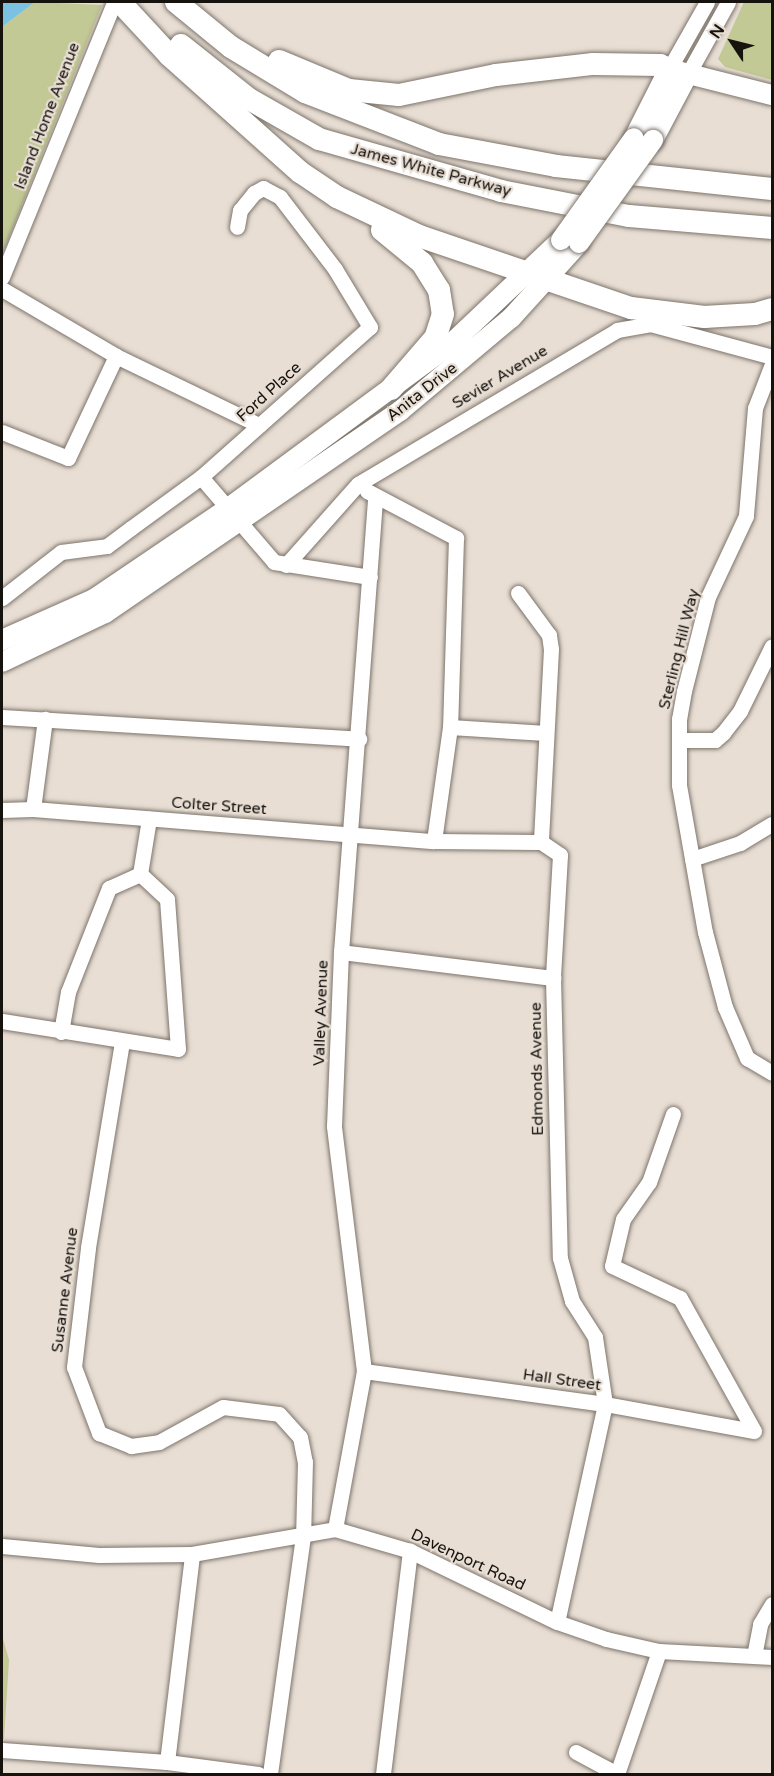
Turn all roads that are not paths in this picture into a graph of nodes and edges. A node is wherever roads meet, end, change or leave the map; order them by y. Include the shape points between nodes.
1 (114, 2) edge
2 (120, 2) edge
3 (134, 2) edge
4 (176, 2) edge
5 (707, 2) edge
6 (728, 2) edge
7 (679, 72) junction
8 (309, 85) junction
9 (772, 95) edge
10 (772, 189) edge
11 (337, 197) junction
12 (237, 227) dead end
13 (772, 228) edge
14 (2, 277) edge
15 (538, 277) junction
16 (2, 289) edge
17 (772, 309) edge
18 (116, 356) junction
19 (772, 357) edge
20 (772, 364) edge
21 (390, 389) junction
22 (259, 425) junction
23 (2, 432) edge
24 (201, 477) junction
25 (358, 484) junction
26 (375, 496) junction
27 (233, 516) junction
28 (286, 565) junction
29 (370, 577) junction
30 (518, 593) dead end
31 (2, 598) edge
32 (2, 639) edge
33 (772, 646) edge
34 (2, 662) edge
35 (2, 717) edge
36 (45, 720) junction
37 (450, 727) junction
38 (546, 733) junction
39 (359, 740) junction
40 (679, 740) junction
41 (33, 809) junction
42 (2, 810) edge
43 (148, 819) junction
44 (772, 824) edge
45 (351, 833) junction
46 (434, 841) junction
47 (541, 842) junction
48 (692, 859) junction
49 (140, 874) junction
50 (341, 952) junction
51 (552, 978) junction
52 (2, 1021) edge
53 (61, 1032) junction
54 (122, 1042) junction
55 (772, 1073) edge
56 (673, 1114) dead end
57 (364, 1371) junction
58 (605, 1404) junction
59 (335, 1529) junction
60 (303, 1536) junction
61 (2, 1546) edge
62 (410, 1551) junction
63 (192, 1554) junction
64 (772, 1604) edge
65 (557, 1622) junction
66 (659, 1651) junction
67 (754, 1656) junction
68 (772, 1657) edge
69 (2, 1750) edge
70 (576, 1752) dead end
71 (167, 1762) junction
72 (258, 1774) edge
73 (270, 1774) edge
74 (383, 1774) edge
75 (617, 1774) edge

1 - 14 street, Island Home Avenue
2 - 11 highway via 169,54 300,172
3 - 13 highway, James White Parkway via 231,86 288,124 319,139 501,191 629,216
4 - 8 highway, James White Parkway via 210,30
5 - 7 street, Anita Drive
6 - 7 street, Anita Drive
7 - 8 highway via 660,65 593,64 496,75 399,95
7 - 9 main road
7 - 15 main road, Anita Drive, bridge via 644,139 570,242
8 - 10 highway, James White Parkway via 440,144 556,166
11 - 15 highway via 478,260
11 - 21 highway via 422,263 439,290 443,314 435,338
12 - 22 street, Ford Place via 240,210 254,193 263,188 280,197 335,269 370,327
15 - 17 highway via 631,308 704,317
15 - 21 main road, Anita Drive
15 - 27 main road, Anita Drive via 464,360 400,411
16 - 18 street
18 - 22 street
18 - 23 street via 68,458
19 - 25 street, Sevier Avenue via 650,324 617,330
20 - 40 street, Sterling Hill Way via 755,408 746,516 708,597 684,691
21 - 27 main road, Anita Drive
22 - 24 street, Ford Place
24 - 27 street
24 - 31 street, Ford Place via 107,546 62,552
25 - 26 street
25 - 28 street, Sevier Avenue
26 - 29 street, Valley Avenue
26 - 37 street via 456,537
27 - 28 street via 266,557
27 - 32 main road, Anita Drive via 94,599
27 - 34 main road, Anita Drive via 105,613
28 - 29 street
29 - 39 street, Valley Avenue
30 - 38 street via 549,634
33 - 40 street via 740,711 723,733 715,740
35 - 36 street
36 - 39 street
36 - 41 street
37 - 38 street
37 - 46 street
38 - 47 street
39 - 45 street, Valley Avenue
40 - 48 street, Sterling Hill Way via 679,785
41 - 42 street, Colter Street
41 - 43 street, Colter Street
43 - 45 street, Colter Street
43 - 49 street
44 - 48 street via 740,843
45 - 46 street, Colter Street
45 - 50 street, Valley Avenue
46 - 47 street, Colter Street
47 - 51 street, Edmonds Avenue via 560,855
48 - 55 street, Sterling Hill Way via 705,932 737,1040 747,1058
49 - 53 street via 109,888 68,992
49 - 54 street via 167,899 178,1049
50 - 51 street
50 - 57 street, Valley Avenue via 334,1126
51 - 58 street, Edmonds Avenue via 560,1258 572,1301 595,1337
52 - 53 street
53 - 54 street
54 - 60 street, Susanne Avenue via 88,1248 74,1367 99,1433 131,1446 159,1442 222,1407 279,1414 300,1437 305,1462
56 - 58 street, Hall Street via 649,1182 623,1219 612,1266 680,1298 754,1431
57 - 58 street, Hall Street
57 - 59 street, Valley Avenue
58 - 65 street
59 - 60 street, Davenport Road
59 - 62 street, Davenport Road
60 - 63 street, Davenport Road
60 - 73 street, Susanne Avenue
61 - 63 street, Davenport Road via 99,1555
62 - 65 street, Davenport Road
62 - 74 street
63 - 71 street
64 - 67 street via 760,1624
65 - 66 street, Davenport Road
66 - 67 street, Davenport Road
66 - 75 street
67 - 68 street, Davenport Road
69 - 71 street
70 - 75 street
71 - 72 street

